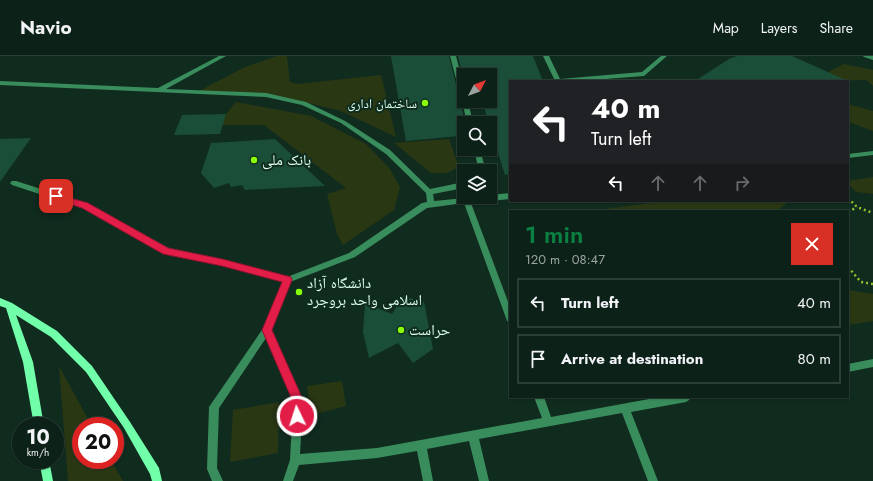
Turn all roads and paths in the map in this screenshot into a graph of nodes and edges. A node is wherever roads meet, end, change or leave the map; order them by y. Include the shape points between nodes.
1 (223, 56) edge
2 (453, 56) edge
3 (546, 56) edge
4 (664, 56) edge
5 (866, 56) edge
6 (873, 58) edge
7 (457, 72) edge
8 (558, 80) edge
9 (570, 80) edge
10 (0, 84) edge
11 (158, 90) junction
12 (873, 153) edge
13 (849, 156) edge
14 (14, 183) dead end
15 (457, 186) edge
16 (429, 192) junction
17 (509, 196) edge
18 (497, 198) edge
19 (849, 199) edge
20 (457, 202) edge
21 (468, 204) edge
22 (431, 205) junction
23 (857, 207) junction
24 (849, 211) edge
25 (873, 213) edge
26 (849, 268) edge
27 (287, 280) junction
28 (873, 284) edge
29 (0, 302) edge
30 (9, 306) junction
31 (509, 315) edge
32 (267, 330) junction
33 (873, 363) edge
34 (849, 368) edge
35 (539, 398) edge
36 (680, 398) edge
37 (625, 408) junction
38 (37, 417) edge
39 (548, 422) junction
40 (472, 436) junction
41 (421, 445) junction
42 (295, 460) junction
43 (46, 469) edge
44 (48, 481) edge
45 (158, 481) edge
46 (218, 481) edge
47 (288, 481) edge
48 (428, 481) edge
49 (484, 481) edge
50 (653, 481) edge

1 - 11 lane
2 - 7 lane
3 - 8 lane
4 - 9 lane via 644,74
5 - 6 lane
10 - 11 lane
11 - 16 lane via 266,95 304,103 343,122 388,152
12 - 13 lane
14 - 27 lane via 85,206 166,251 222,262
15 - 16 lane
16 - 22 lane
17 - 18 lane
19 - 23 path
20 - 22 lane
21 - 31 lane
22 - 27 lane via 425,206 352,254
23 - 24 path
23 - 25 path
26 - 28 path via 861,282
27 - 32 lane
29 - 30 main road
30 - 38 main road via 28,362
30 - 45 main road via 54,334 89,369 127,425
32 - 42 lane via 298,402
32 - 46 lane via 214,407 212,469
33 - 34 lane
35 - 39 lane
36 - 37 lane
37 - 39 lane
37 - 50 lane
39 - 40 lane
40 - 41 lane
40 - 49 lane
41 - 42 lane via 377,453
41 - 48 lane
42 - 47 lane
43 - 44 main road

